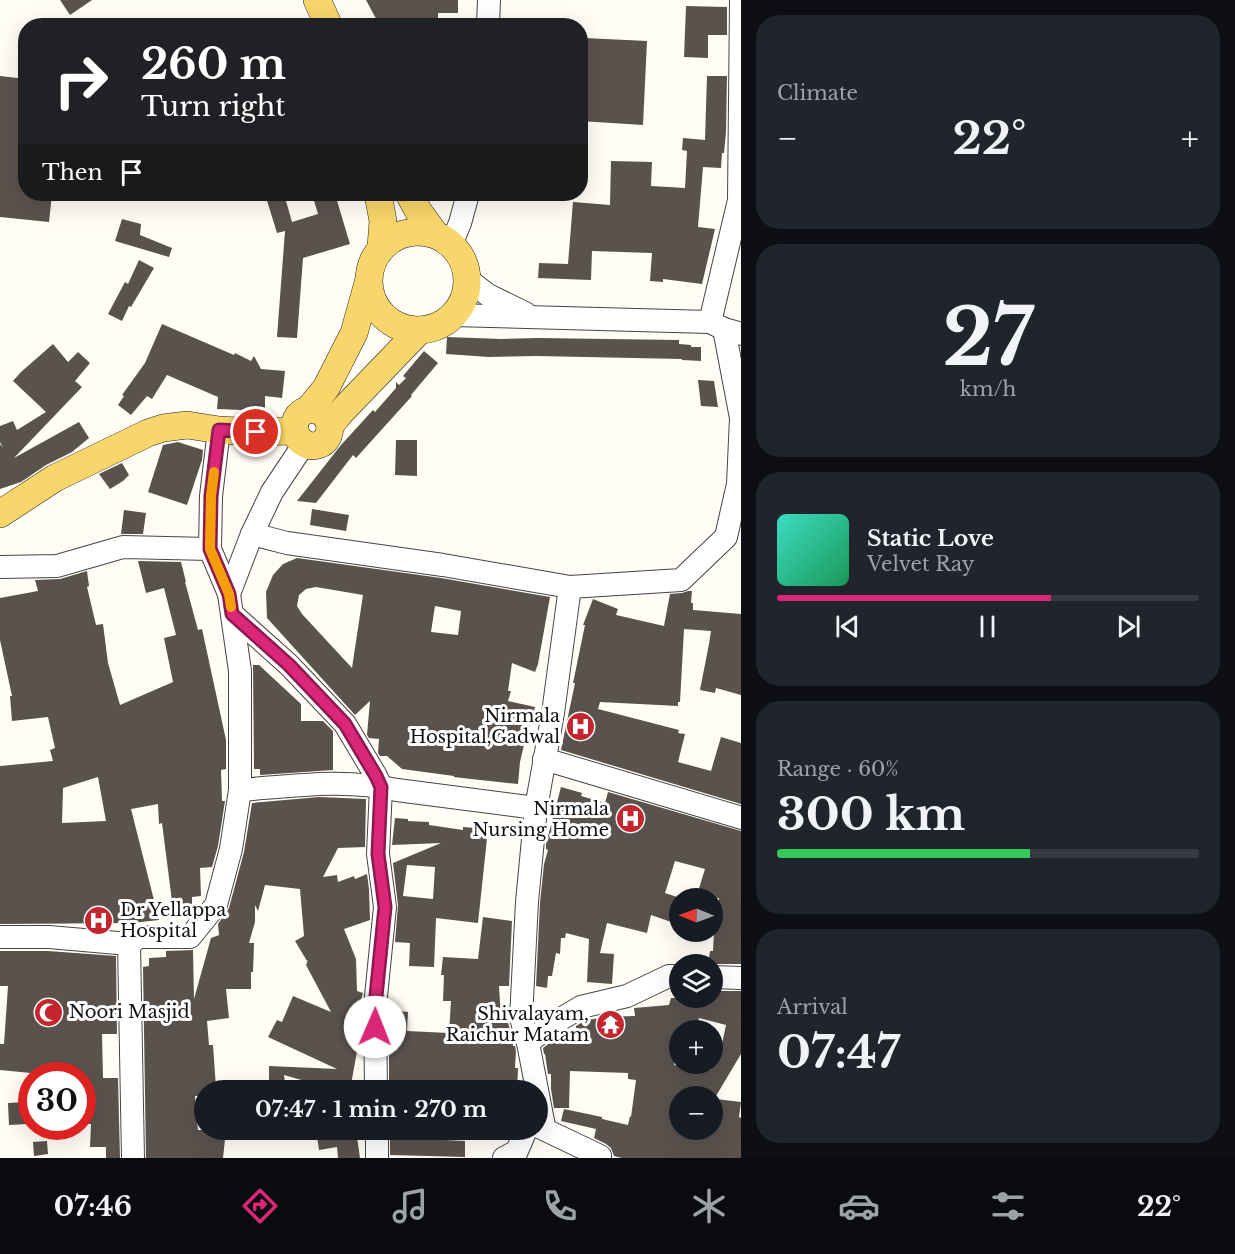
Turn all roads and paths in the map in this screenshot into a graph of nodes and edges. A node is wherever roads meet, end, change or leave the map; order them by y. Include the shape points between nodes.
1 (297, 0) edge
2 (317, 0) edge
3 (489, 0) edge
4 (741, 0) edge
5 (305, 18) edge
6 (325, 18) edge
7 (488, 18) edge
8 (741, 117) edge
9 (379, 201) edge
10 (413, 201) edge
11 (466, 201) edge
12 (443, 239) junction
13 (381, 247) junction
14 (467, 279) junction
15 (368, 283) junction
16 (453, 315) junction
17 (535, 318) junction
18 (725, 329) edge
19 (420, 330) junction
20 (302, 428) junction
21 (219, 430) junction
22 (737, 509) edge
23 (0, 514) edge
24 (252, 534) junction
25 (210, 549) junction
26 (0, 567) edge
27 (570, 587) junction
28 (231, 604) junction
29 (544, 759) junction
30 (381, 787) junction
31 (240, 790) junction
32 (536, 808) junction
33 (741, 818) edge
34 (0, 937) edge
35 (129, 944) junction
36 (669, 976) edge
37 (723, 977) edge
38 (741, 978) edge
39 (528, 1044) junction
40 (376, 1080) edge
41 (535, 1080) edge
42 (548, 1130) edge
43 (377, 1140) edge
44 (522, 1140) edge
45 (603, 1157) edge
46 (133, 1158) edge
47 (376, 1158) edge
48 (504, 1158) edge

1 - 5 main road
2 - 6 main road
3 - 7 street
4 - 8 street
8 - 18 street via 739,200
9 - 13 main road
10 - 12 main road
11 - 12 street via 460,223
12 - 13 main road via 416,231 397,236
12 - 14 main road via 462,260
13 - 15 main road via 371,264
14 - 16 main road via 464,298
14 - 17 street via 488,295
15 - 19 main road via 373,302 384,318 401,327
15 - 20 main road via 354,333
16 - 17 street
16 - 19 main road via 438,326
17 - 18 street
18 - 22 street via 741,418
19 - 20 main road via 340,413 322,443 310,446
20 - 21 main road
20 - 24 street
21 - 23 main road via 187,425 148,433 55,478
21 - 25 street
22 - 27 street via 726,537 681,580
24 - 27 street via 287,543
24 - 28 street
25 - 26 street via 123,547 57,566
25 - 28 street
27 - 29 street
28 - 30 street via 345,724
28 - 31 street via 240,671
29 - 32 street
29 - 33 street
30 - 31 street via 334,783
30 - 32 street
30 - 40 street via 378,854 385,907 375,1006
31 - 35 street via 231,849 216,904 189,938 140,937
32 - 39 street via 521,1018
34 - 35 street
35 - 46 street
36 - 39 street via 627,996 581,1007
37 - 38 street
39 - 41 street
42 - 45 street
43 - 47 street
44 - 48 street via 517,1151

